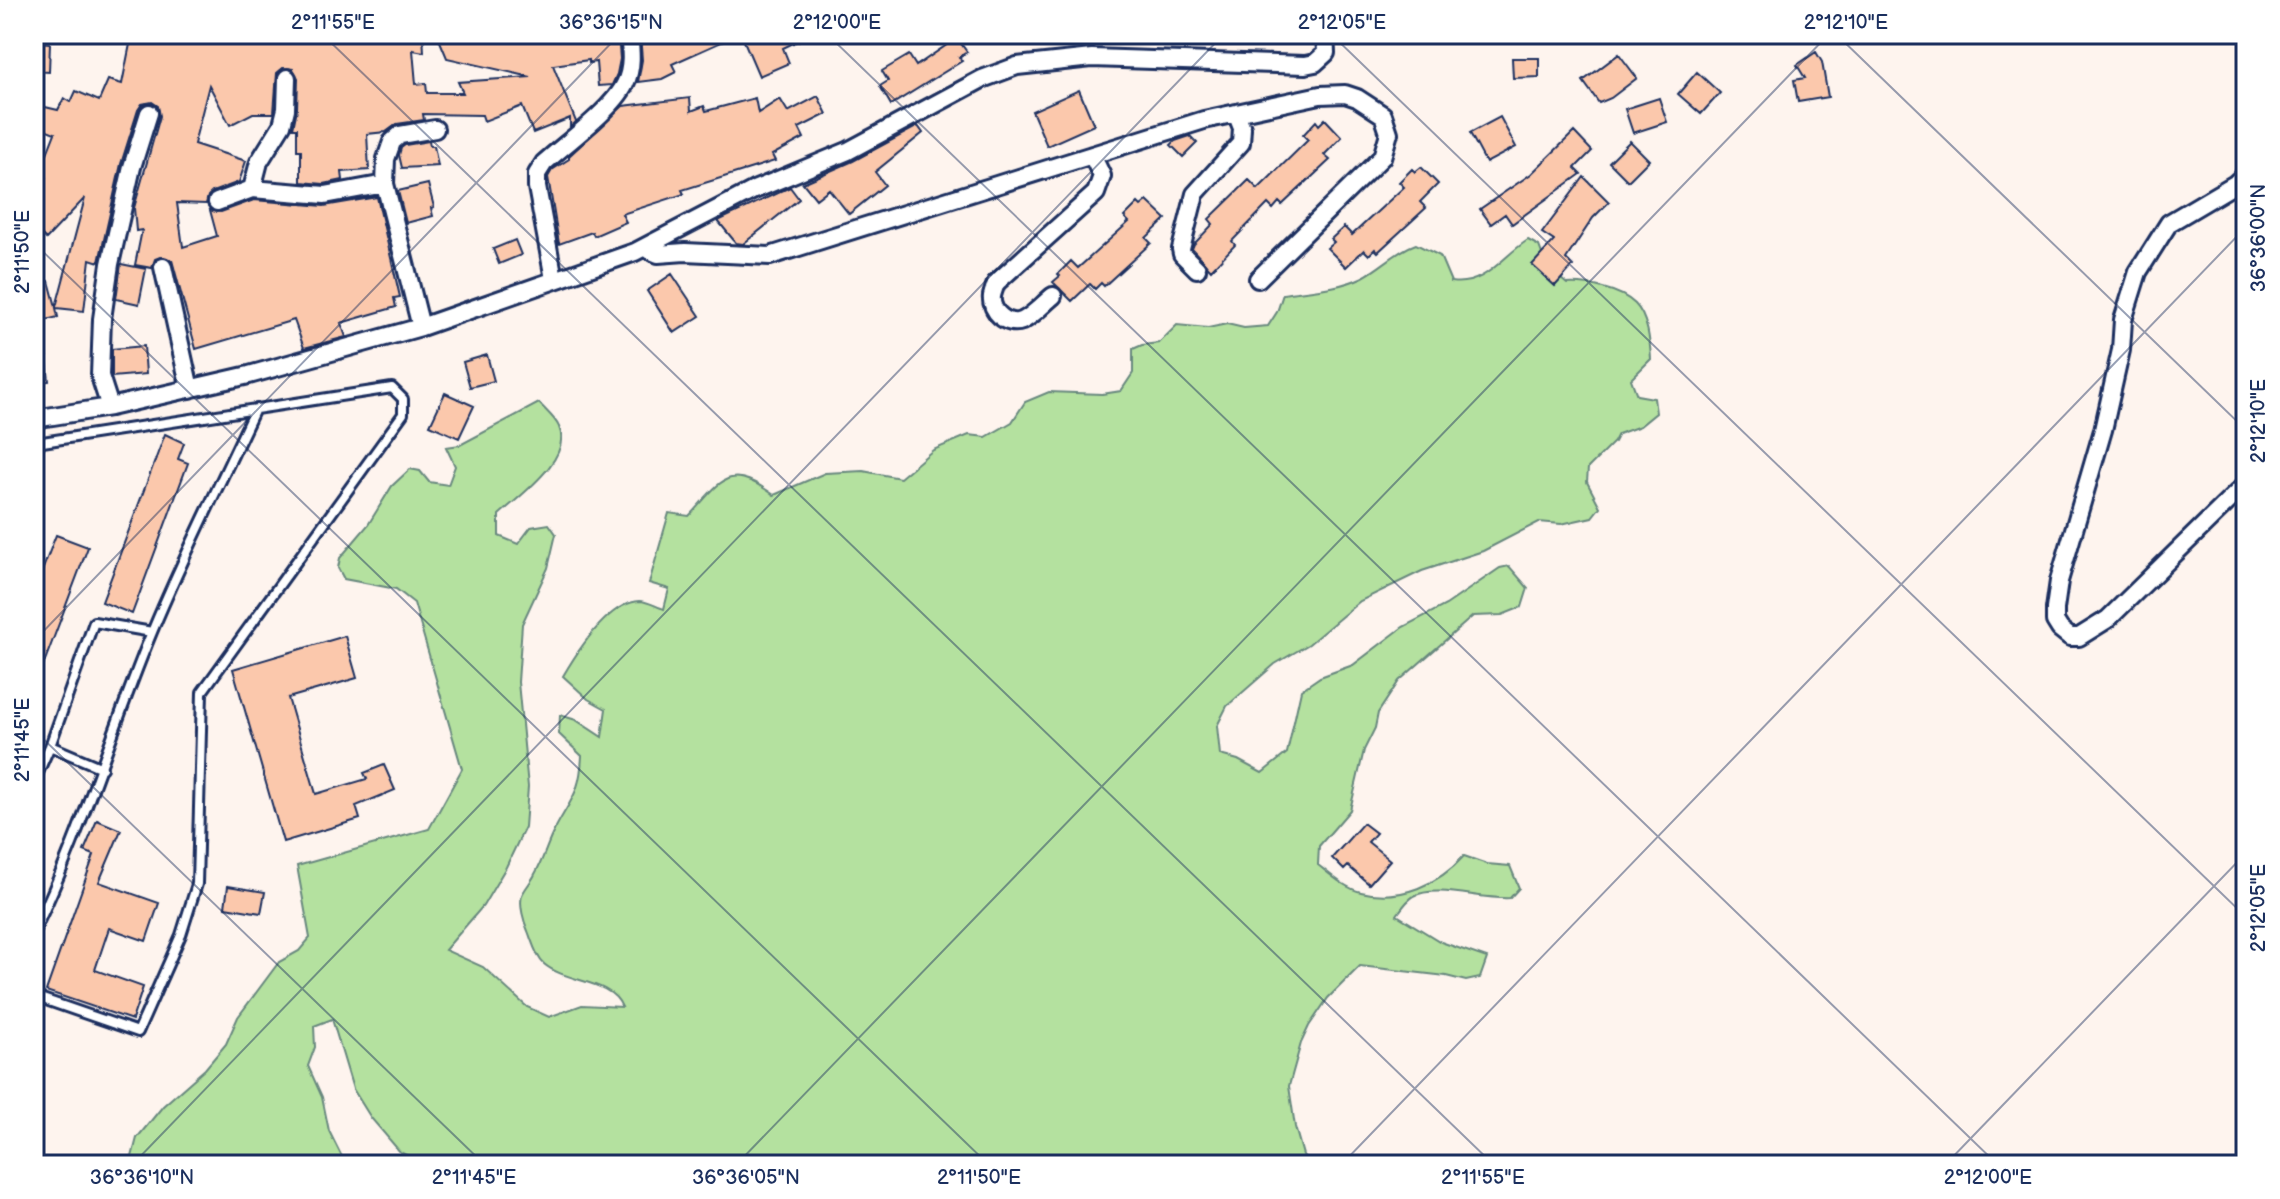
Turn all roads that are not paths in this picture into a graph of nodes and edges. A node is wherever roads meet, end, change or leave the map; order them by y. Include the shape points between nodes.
1 (629, 34) edge
2 (1325, 34) edge
3 (287, 78) dead end
4 (149, 113) dead end
5 (1236, 113) junction
6 (435, 129) dead end
7 (1092, 155) junction
8 (2246, 174) edge
9 (385, 184) junction
10 (252, 189) junction
11 (217, 202) dead end
12 (644, 248) junction
13 (163, 267) dead end
14 (1197, 269) dead end
15 (554, 279) junction
16 (1258, 279) dead end
17 (1053, 296) dead end
18 (421, 327) junction
19 (190, 389) junction
20 (110, 407) junction
21 (254, 411) junction
22 (34, 419) edge
23 (34, 447) edge
24 (2246, 484) edge
25 (152, 632) junction
26 (50, 746) junction
27 (102, 768) junction
28 (34, 782) edge
29 (34, 932) edge
30 (34, 996) edge

1 - 15 street via 631,62 625,84 537,174
2 - 12 street via 1326,53 1305,65 1092,58 1017,66 940,100 862,145 744,194
3 - 10 street via 282,125 259,162
4 - 20 street via 132,167 102,319 100,376
5 - 7 street
5 - 14 street via 1241,143 1199,188 1181,249
5 - 16 street via 1345,94 1383,115 1389,133 1382,157
6 - 9 street via 400,135 392,142
7 - 12 street via 770,256 658,254
7 - 17 street via 1102,176 1096,193 996,283 992,296 1001,317 1014,322
8 - 24 street via 2169,223 2138,272 2123,320 2103,430 2059,581 2055,621 2064,634 2079,637 2108,619
9 - 10 street via 325,195
9 - 18 street
10 - 11 street
12 - 15 street
13 - 19 street
15 - 18 street
18 - 19 street
19 - 20 street
20 - 22 street
21 - 23 lane
21 - 25 lane
21 - 30 lane via 392,388 403,399 403,414 202,692 197,884 181,935 138,1032
25 - 26 lane via 94,622
25 - 27 lane
26 - 27 lane
26 - 28 lane
27 - 29 lane

